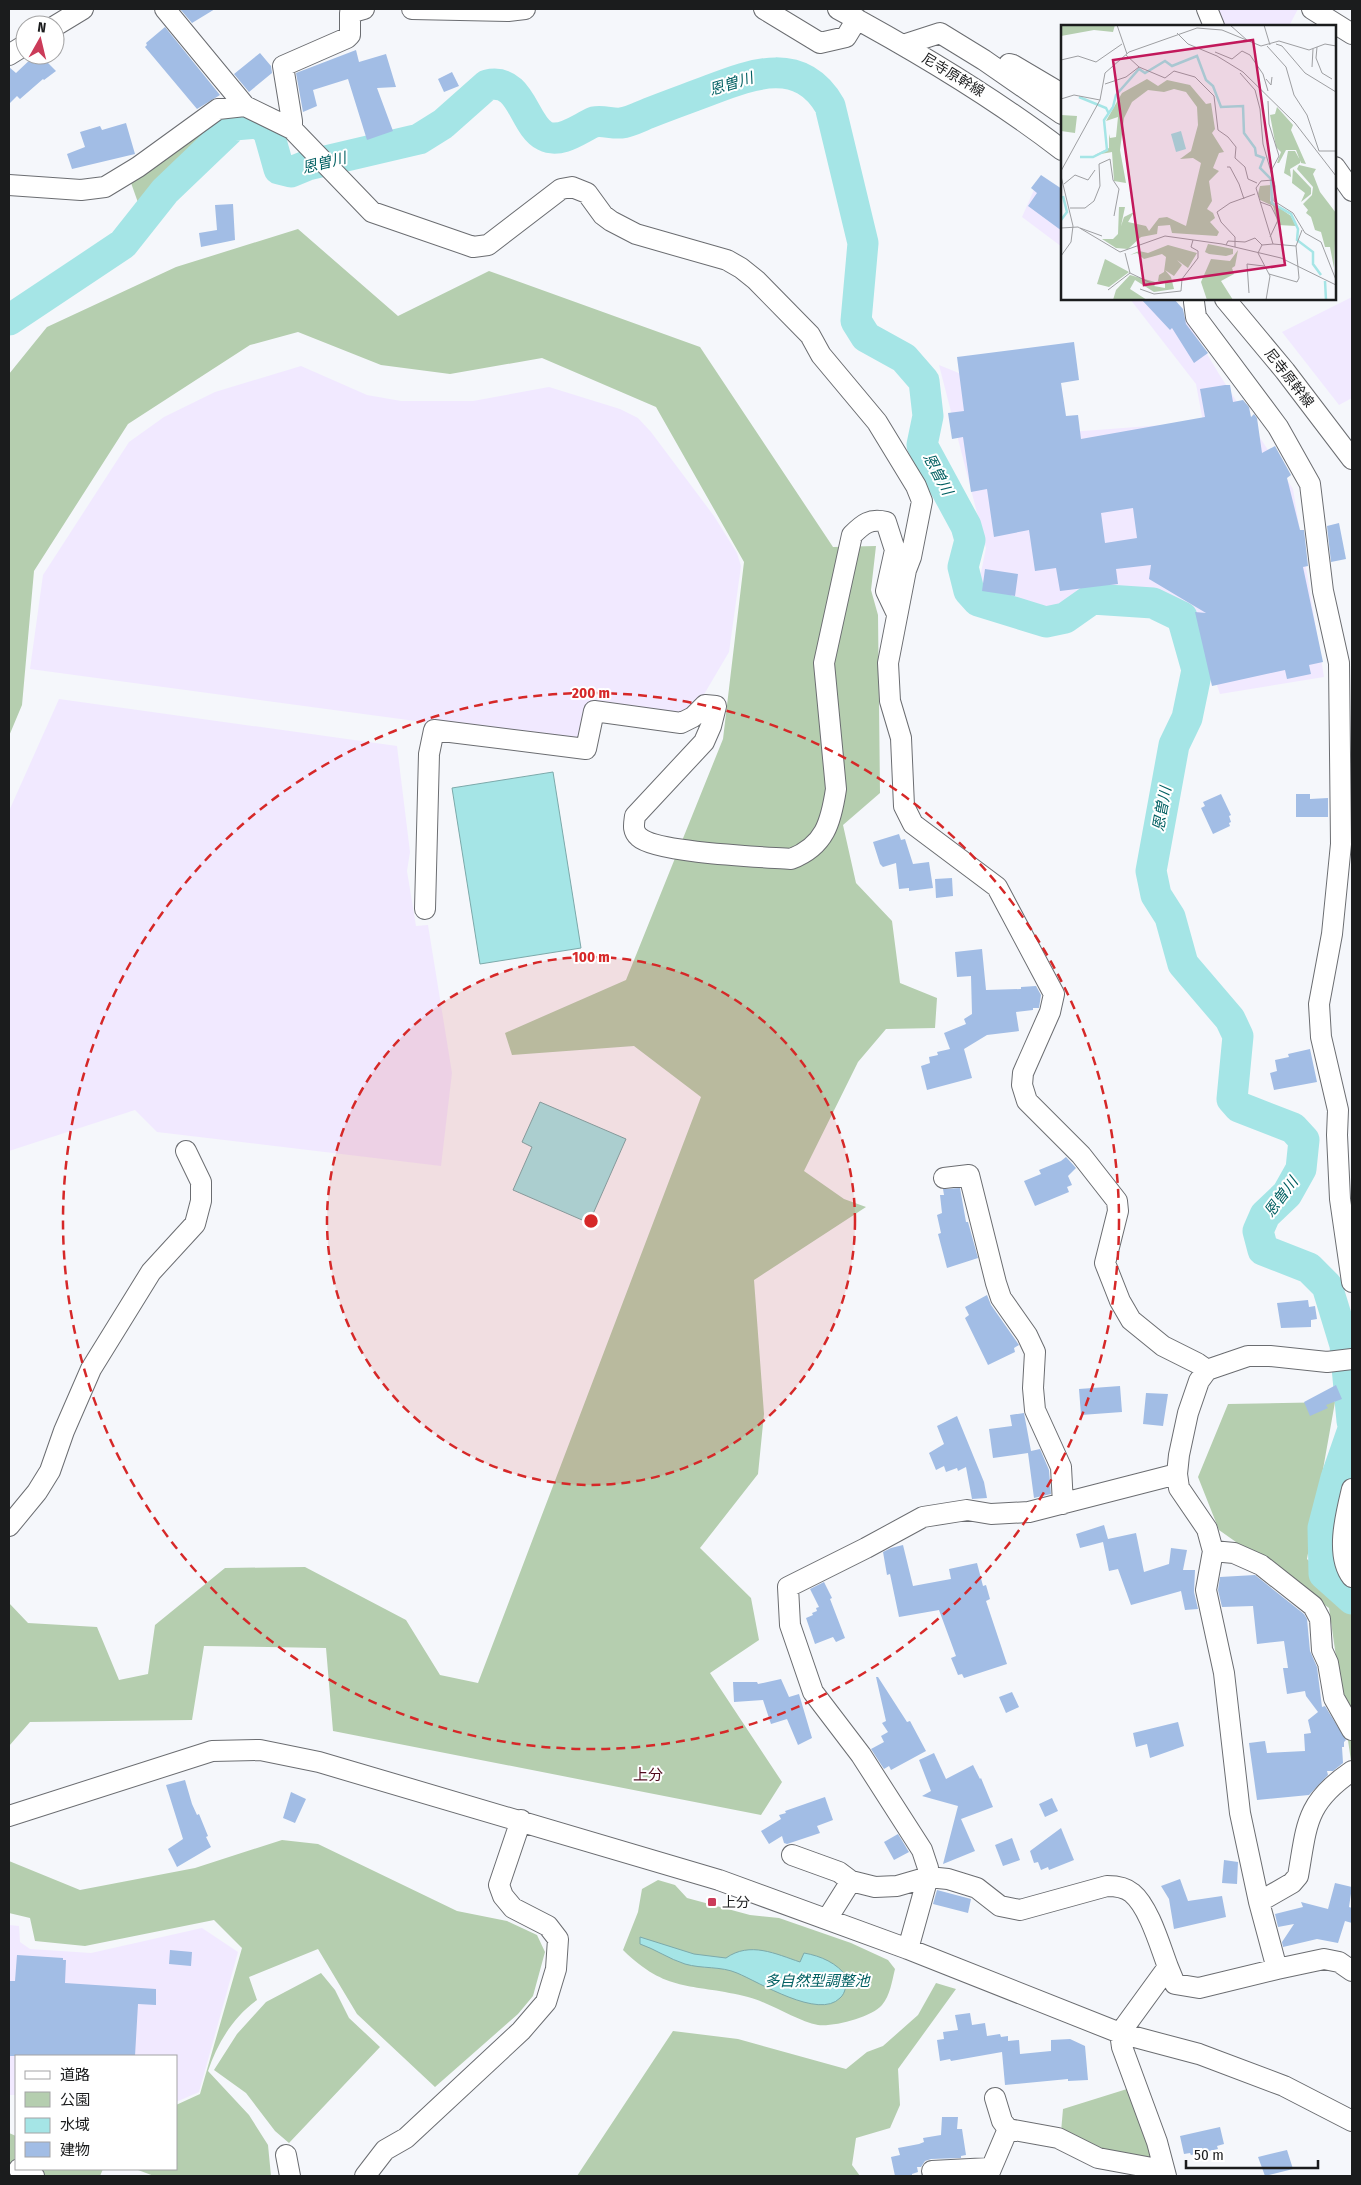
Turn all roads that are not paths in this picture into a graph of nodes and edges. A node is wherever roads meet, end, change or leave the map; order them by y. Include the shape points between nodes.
1 (82, 9) edge
2 (165, 9) edge
3 (364, 9) edge
4 (412, 9) edge
5 (525, 9) edge
6 (764, 9) edge
7 (838, 9) edge
8 (1207, 9) edge
9 (1312, 9) edge
10 (857, 19) junction
11 (65, 20) edge
12 (1214, 25) edge
13 (1352, 34) edge
14 (903, 45) junction
15 (984, 60) junction
16 (1061, 93) edge
17 (244, 106) junction
18 (1061, 113) edge
19 (292, 129) junction
20 (1061, 149) edge
21 (1336, 169) edge
22 (9, 185) edge
23 (1352, 191) edge
24 (1226, 300) edge
25 (1194, 302) dead end
26 (1352, 459) edge
27 (897, 614) junction
28 (425, 909) dead end
29 (1310, 984) dead end
30 (1320, 1019) junction
31 (186, 1151) dead end
32 (944, 1178) dead end
33 (1352, 1277) edge
34 (1345, 1360) edge
35 (1207, 1370) junction
36 (1177, 1474) junction
37 (1352, 1489) edge
38 (1063, 1504) junction
39 (9, 1526) edge
40 (1213, 1551) junction
41 (1352, 1577) edge
42 (1352, 1730) edge
43 (1352, 1771) edge
44 (9, 1816) edge
45 (521, 1820) junction
46 (792, 1855) dead end
47 (928, 1877) junction
48 (851, 1881) junction
49 (1258, 1902) junction
50 (826, 1919) junction
51 (908, 1949) junction
52 (1168, 1967) junction
53 (1277, 1969) junction
54 (1352, 1972) edge
55 (1120, 2033) junction
56 (994, 2098) dead end
57 (1352, 2121) edge
58 (1008, 2128) junction
59 (286, 2155) dead end
60 (21, 2170) edge
61 (932, 2171) dead end
62 (989, 2172) edge
63 (1165, 2173) edge
64 (34, 2176) edge
65 (290, 2176) edge
66 (365, 2176) edge

1 - 11 street
2 - 17 street
3 - 19 street via 350,13 348,38 283,66
4 - 5 street
6 - 10 street via 820,43 846,38
7 - 10 street, 尼寺原幹線
8 - 12 street
9 - 13 street
10 - 14 street, 尼寺原幹線
14 - 15 street via 940,33
14 - 20 street, 尼寺原幹線 via 1000,104
15 - 16 street via 1014,64
15 - 18 street
17 - 19 street
17 - 22 street via 218,109 105,187 80,190
19 - 27 street via 372,212 473,247 488,245 560,188 572,187 587,193 611,222 636,234 727,260 756,280 810,335 821,355 877,422 916,486 922,501
21 - 23 street
24 - 26 street, 尼寺原幹線
25 - 30 street via 1196,317 1278,427 1310,484 1323,590 1339,663 1341,739 1340,844 1332,934 1319,1004
27 - 28 street via 886,591 894,550 886,522 876,519 865,522 852,535 824,663 836,789 831,818 816,846 806,854 791,859 685,850 640,838 633,828 635,816 704,742 716,706 705,705 681,723 594,711 586,749 434,730 428,754
27 - 35 street via 888,663 890,700 901,738 904,806 913,824 997,887 1054,994 1050,1012 1023,1073 1022,1085 1027,1101 1081,1155 1117,1201 1118,1212 1105,1263 1120,1301 1131,1320 1163,1346
29 - 30 street via 1308,1001 1312,1014
30 - 33 street via 1338,1110 1340,1199
31 - 39 street via 201,1182 201,1201 195,1224 151,1272 91,1370 50,1471
32 - 38 street via 970,1175 1001,1298 1035,1352 1032,1388 1035,1410 1061,1467
34 - 35 street via 1327,1362 1248,1356
35 - 36 street via 1198,1381 1188,1412
36 - 38 street
36 - 40 street via 1179,1488 1207,1529
37 - 41 street via 1343,1554
38 - 47 street via 1029,1512 991,1514 967,1510 924,1517 788,1587 790,1625 813,1692 861,1755 922,1850
40 - 42 street via 1234,1553 1261,1565 1313,1606 1320,1619 1322,1650 1328,1663 1334,1698
40 - 49 street via 1206,1590 1224,1673 1240,1813
43 - 49 street via 1320,1798 1308,1820 1298,1876 1292,1883
44 - 45 street via 212,1751 260,1750 319,1762
45 - 50 street via 719,1880
45 - 66 street via 499,1885 513,1908 548,1926 558,1939 556,1969 546,2002 521,2031 406,2138 385,2150
46 - 48 street via 839,1872
47 - 48 street via 898,1886 875,1887
47 - 51 street
47 - 52 street via 977,1888 1000,1906 1020,1910 1106,1886 1120,1886 1132,1893 1143,1906
48 - 50 street
49 - 53 street
50 - 51 street
51 - 55 street
52 - 53 street via 1175,1984 1200,1988
52 - 55 street
53 - 54 street via 1324,1959 1340,1962
55 - 57 street via 1199,2054 1284,2086
55 - 63 street
56 - 58 street
58 - 62 street
58 - 63 street via 1058,2138 1098,2158
59 - 65 street
60 - 64 street
61 - 62 street

